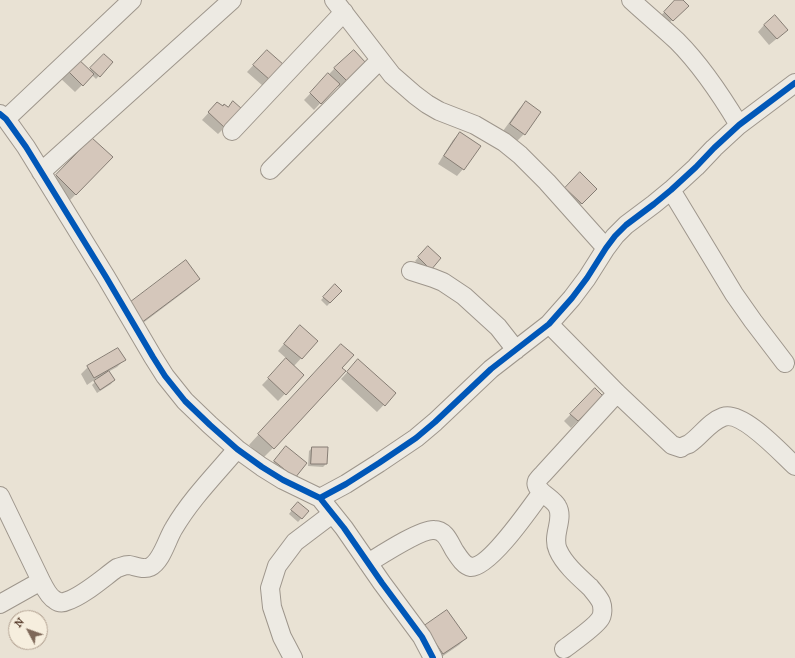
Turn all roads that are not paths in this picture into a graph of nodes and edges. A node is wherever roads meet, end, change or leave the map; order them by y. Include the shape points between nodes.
1 (132, 0) edge
2 (232, 0) edge
3 (631, 0) edge
4 (339, 6) edge
5 (380, 60) junction
6 (795, 83) edge
7 (3, 116) edge
8 (739, 125) junction
9 (232, 131) dead end
10 (270, 170) dead end
11 (41, 172) junction
12 (671, 190) junction
13 (606, 248) junction
14 (411, 271) dead end
15 (549, 324) junction
16 (516, 350) junction
17 (785, 363) dead end
18 (617, 393) junction
19 (237, 449) junction
20 (795, 466) edge
21 (542, 492) junction
22 (0, 496) edge
23 (320, 498) junction
24 (332, 514) junction
25 (368, 563) junction
26 (40, 580) junction
27 (0, 604) edge
28 (564, 649) dead end
29 (293, 658) edge
30 (434, 658) edge

1 - 7 street
2 - 11 street
3 - 8 street via 676,40 694,60
4 - 5 street
4 - 9 street
5 - 10 street
5 - 13 street via 392,75 427,104 476,125 520,155
6 - 8 street
7 - 11 street
8 - 12 street
11 - 19 street via 164,376 185,401
12 - 13 street via 626,225
12 - 17 street via 734,294
13 - 15 street via 572,298
14 - 16 street via 443,282 464,296 498,327
15 - 16 street
15 - 18 street
16 - 23 street via 491,369 416,438
18 - 20 street via 672,445 680,448 690,443 711,424 724,417 733,416 753,427
18 - 21 street via 537,481 536,485
19 - 23 street via 267,470
19 - 26 street via 186,509 160,557 148,568 128,565 117,568 66,602 54,600
21 - 25 street via 499,547 476,566 470,567 465,564 446,536 440,530 432,529 403,542
21 - 28 street via 560,511 555,540 561,557 602,603 600,620
22 - 26 street
23 - 24 street
24 - 25 street
24 - 29 street via 295,542 277,566 270,588 272,607 282,637
25 - 30 street via 422,637
26 - 27 street

